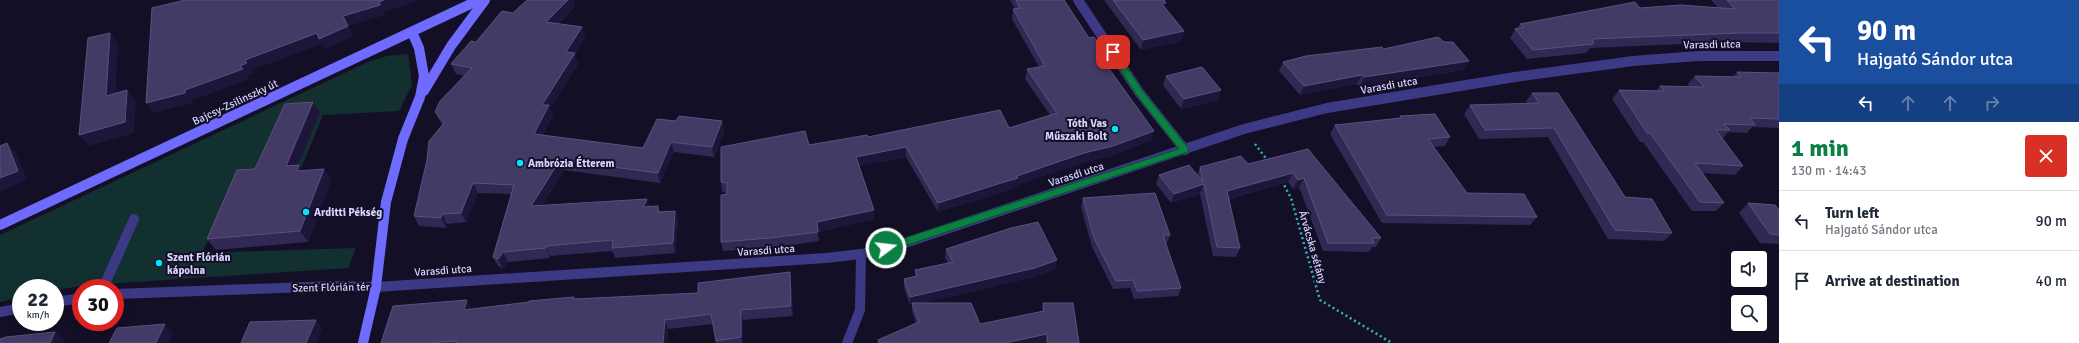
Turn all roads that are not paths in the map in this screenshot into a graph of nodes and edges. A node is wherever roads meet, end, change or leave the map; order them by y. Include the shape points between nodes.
1 (479, 0) edge
2 (485, 0) edge
3 (1078, 0) edge
4 (412, 32) junction
5 (1779, 56) edge
6 (420, 97) junction
7 (1185, 150) junction
8 (134, 219) dead end
9 (0, 225) edge
10 (861, 254) junction
11 (107, 279) edge
12 (376, 287) junction
13 (124, 294) edge
14 (12, 310) edge
15 (0, 312) edge
16 (363, 343) edge
17 (847, 343) edge

1 - 4 main road, Bajcsy-Zsilinszky út
2 - 6 main road, Szent Flórián tér via 451,46
3 - 7 street via 1139,92
4 - 6 main road, Szent Flórián tér via 416,36 423,63 424,76
4 - 9 main road, Bajcsy-Zsilinszky út
5 - 7 street, Varasdi utca via 1698,56 1632,61 1499,80 1327,108 1244,129
6 - 12 main road, Szent Flórián tér via 403,139 386,202
7 - 10 street, Varasdi utca via 899,245
8 - 11 street
10 - 12 street, Varasdi utca
10 - 17 street via 860,310
12 - 13 street, Szent Flórián tér via 335,286
12 - 16 main road
14 - 15 street

